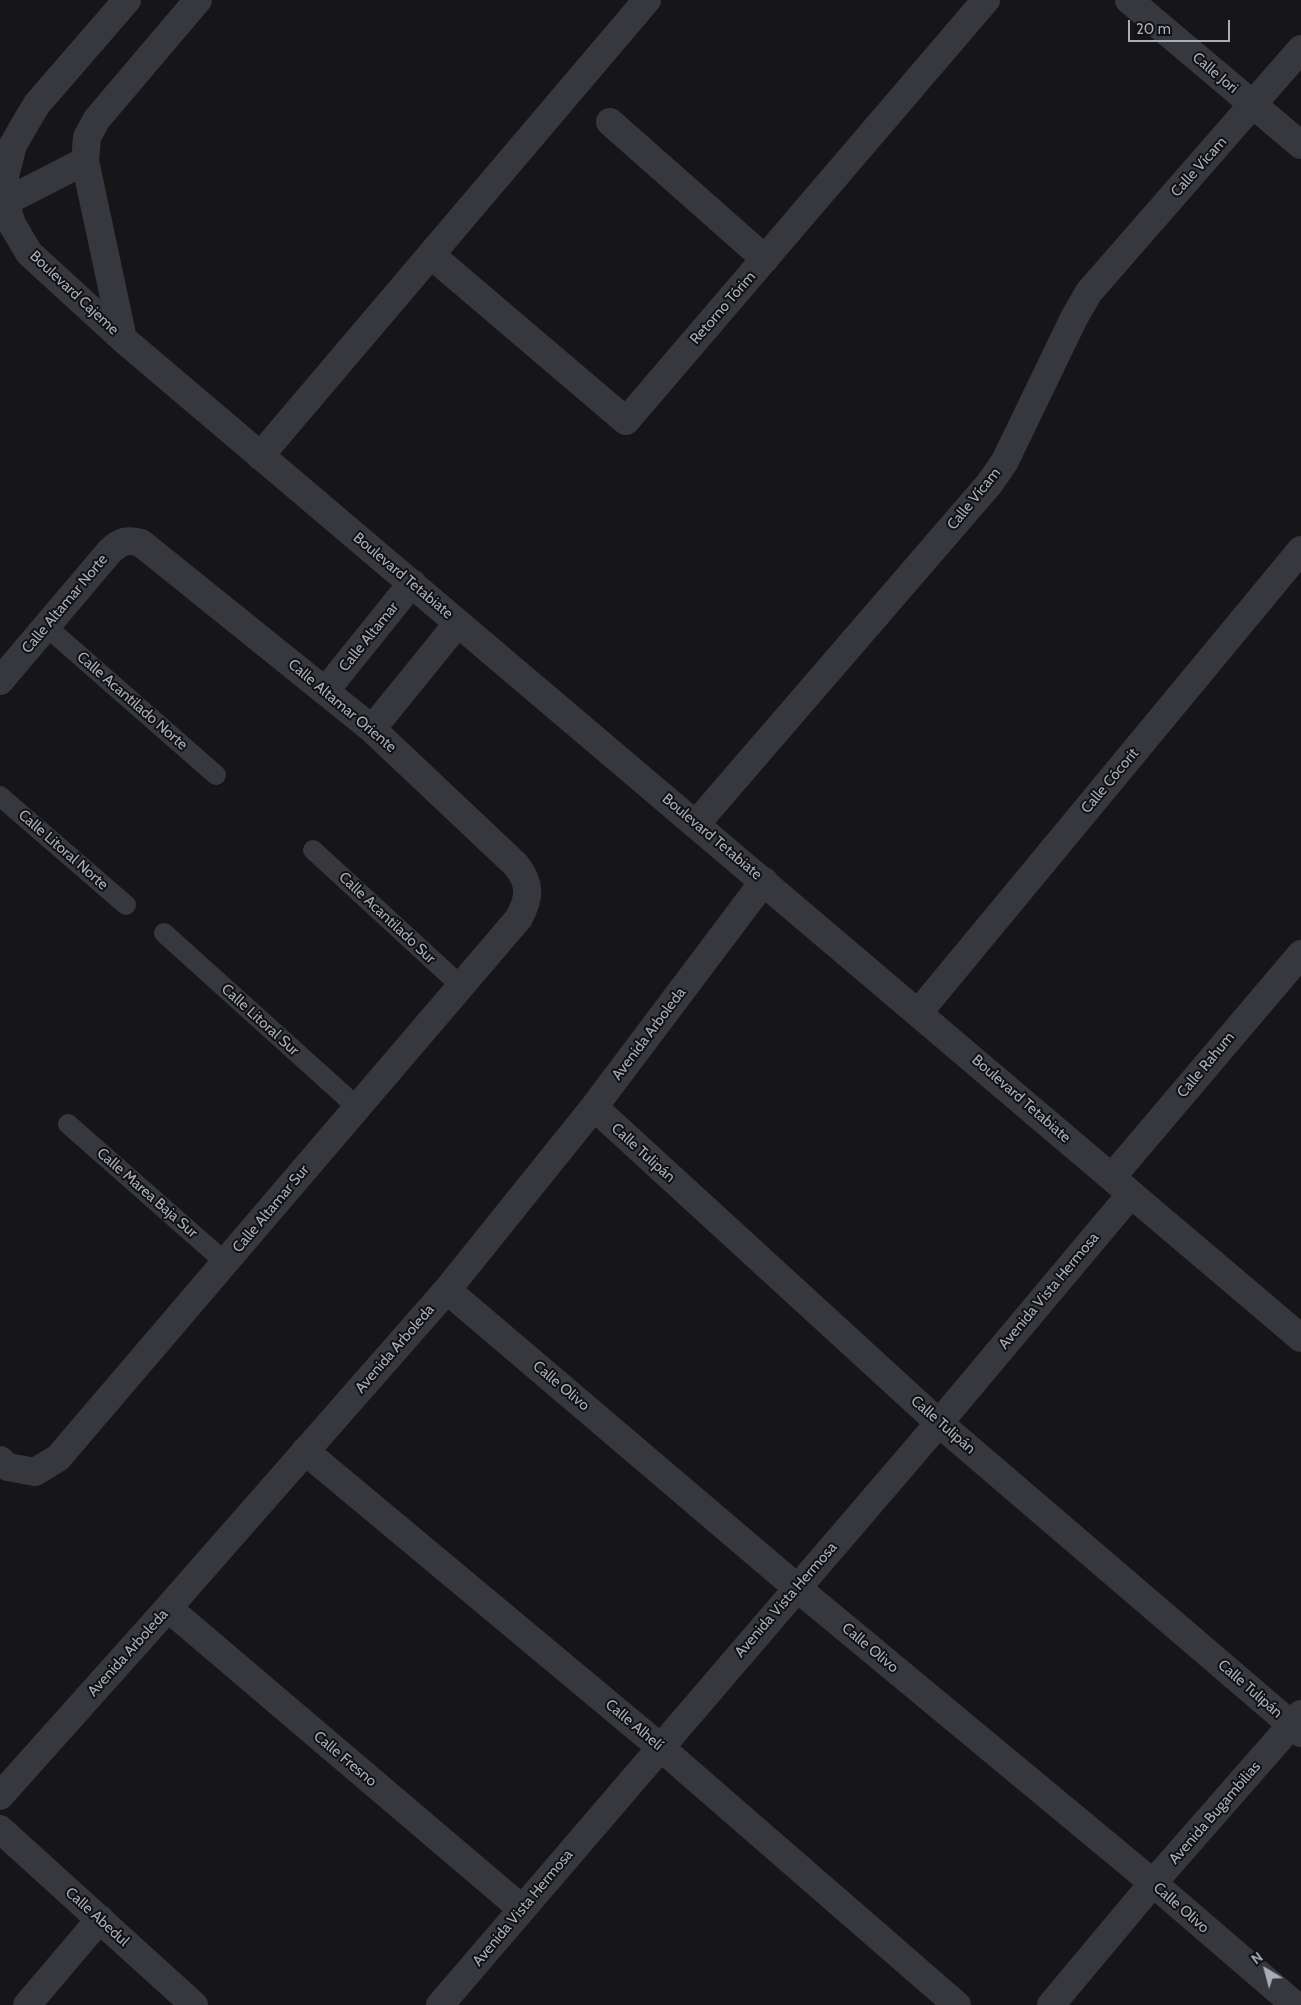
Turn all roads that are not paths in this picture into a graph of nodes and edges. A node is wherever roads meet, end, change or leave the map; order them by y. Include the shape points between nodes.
1 (127, 0) edge
2 (198, 0) edge
3 (647, 0) edge
4 (986, 0) edge
5 (1129, 0) edge
6 (1301, 49) edge
7 (1254, 106) junction
8 (610, 122) dead end
9 (1301, 145) edge
10 (84, 161) junction
11 (2, 205) edge
12 (431, 255) junction
13 (765, 259) junction
14 (123, 338) junction
15 (260, 456) junction
16 (110, 550) joint
17 (1301, 550) edge
18 (412, 583) junction
19 (458, 623) junction
20 (47, 627) junction
21 (0, 681) edge
22 (326, 690) junction
23 (372, 729) junction
24 (216, 775) dead end
25 (0, 796) edge
26 (696, 824) junction
27 (313, 850) dead end
28 (764, 882) junction
29 (126, 905) dead end
30 (519, 918) joint
31 (164, 933) dead end
32 (1301, 954) edge
33 (460, 985) junction
34 (919, 1012) junction
35 (357, 1107) junction
36 (594, 1107) junction
37 (68, 1124) dead end
38 (1121, 1185) junction
39 (226, 1263) junction
40 (447, 1290) junction
41 (1301, 1338) edge
42 (939, 1423) junction
43 (305, 1451) junction
44 (4, 1463) edge
45 (796, 1587) junction
46 (168, 1608) junction
47 (1298, 1724) edge
48 (660, 1747) junction
49 (0, 1796) edge
50 (0, 1829) edge
51 (1153, 1883) junction
52 (522, 1909) junction
53 (100, 1919) junction
54 (27, 2005) edge
55 (194, 2005) edge
56 (440, 2005) edge
57 (958, 2005) edge
58 (1051, 2005) edge
59 (1295, 2005) edge

1 - 11 street, Boulevard Cajeme via 29,117 14,145 5,176
2 - 10 street, Boulevard Cajeme via 97,119 87,137
3 - 12 street
4 - 13 street, Retorno Tórim
5 - 7 street, Calle Jori
6 - 7 street, Calle Vícam
7 - 9 street, Calle Jori
7 - 26 street, Calle Vícam via 1089,292 990,483
8 - 13 street
10 - 11 street
10 - 14 street, Boulevard Cajeme
11 - 14 street, Boulevard Cajeme via 29,253
12 - 13 street, Retorno Tórim via 626,421
12 - 15 street
14 - 15 street, Boulevard Tetabiate
15 - 18 street, Boulevard Tetabiate
16 - 20 street, Calle Altamar Norte
16 - 22 street, Calle Altamar Oriente via 119,542 142,543
17 - 34 street, Calle Cócorit
18 - 19 street, Boulevard Tetabiate
18 - 22 street, Calle Altamar
19 - 23 street
19 - 26 street, Boulevard Tetabiate
20 - 21 street, Calle Altamar Norte
20 - 24 lane, Calle Acantilado Norte
22 - 23 street, Calle Altamar Oriente
23 - 30 street, Calle Altamar Oriente via 524,876 528,888 527,902
25 - 29 lane, Calle Litoral Norte
26 - 28 street, Boulevard Tetabiate
27 - 33 lane, Calle Acantilado Sur
28 - 34 street, Boulevard Tetabiate
28 - 36 street, Avenida Arboleda
30 - 33 street, Calle Altamar Sur
31 - 35 lane, Calle Litoral Sur
32 - 38 street, Calle Rahum
33 - 35 street, Calle Altamar Sur
34 - 38 street, Boulevard Tetabiate
35 - 39 street, Calle Altamar Sur
36 - 40 street, Avenida Arboleda
36 - 42 street, Calle Tulipán
37 - 39 lane, Calle Marea Baja Sur
38 - 41 street, Boulevard Tetabiate
38 - 42 street, Avenida Vista Hermosa
39 - 44 street, Calle Altamar Sur via 58,1458 35,1472
40 - 43 street, Avenida Arboleda
40 - 45 street, Calle Olivo
42 - 45 street, Avenida Vista Hermosa
42 - 47 street, Calle Tulipán
43 - 46 street, Avenida Arboleda
43 - 48 street, Calle Alhelí
45 - 48 street, Avenida Vista Hermosa
45 - 51 street, Calle Olivo
46 - 49 street, Avenida Arboleda
46 - 52 street, Calle Fresno
47 - 51 street, Avenida Bugambilias
48 - 52 street, Avenida Vista Hermosa
48 - 57 street, Calle Alhelí
50 - 53 street, Calle Abedul
51 - 58 street, Avenida Bugambilias
51 - 59 street, Calle Olivo
52 - 56 street, Avenida Vista Hermosa
53 - 54 street
53 - 55 street, Calle Abedul

